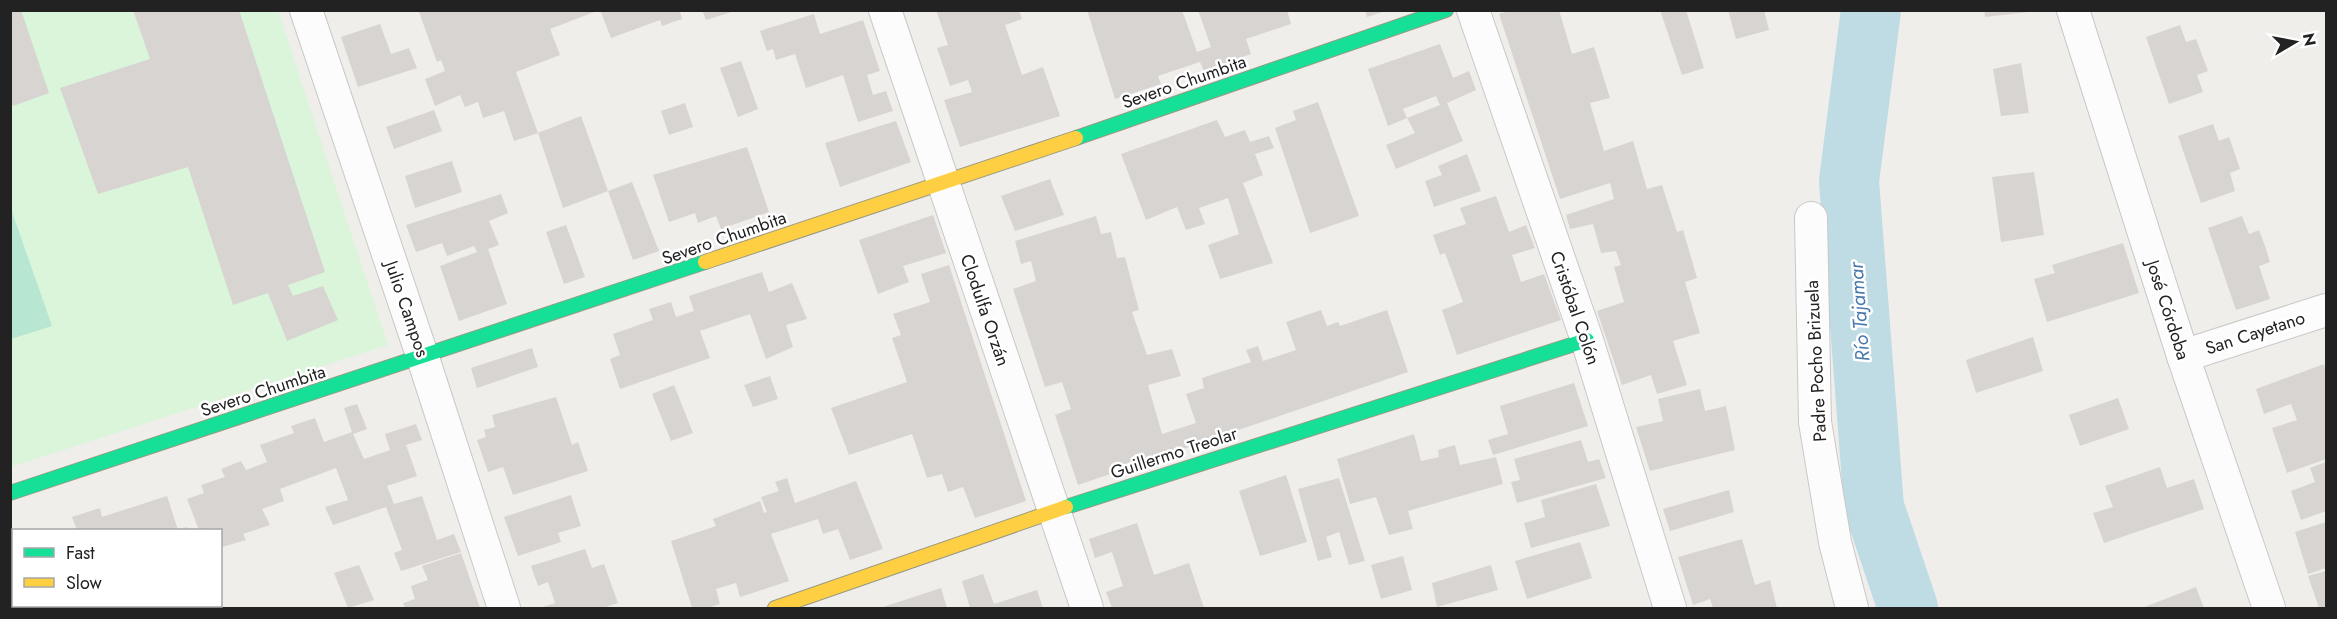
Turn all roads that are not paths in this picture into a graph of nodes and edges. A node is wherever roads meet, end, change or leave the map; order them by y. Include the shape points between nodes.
1 (885, 10) edge
2 (1446, 10) edge
3 (1473, 10) edge
4 (2073, 10) edge
5 (311, 12) edge
6 (942, 184) junction
7 (1811, 218) dead end
8 (2326, 310) edge
9 (1587, 340) junction
10 (2183, 356) junction
11 (423, 358) junction
12 (10, 493) edge
13 (1053, 511) junction
14 (504, 609) edge
15 (775, 609) edge
16 (1087, 609) edge
17 (1670, 609) edge
18 (1852, 609) edge
19 (2270, 609) edge

1 - 6 street, Clodulfa Orzán
2 - 6 street, Severo Chumbita
3 - 9 street, Cristóbal Colón
4 - 10 street, José Córdoba
5 - 11 street, Julio Campos
6 - 11 street, Severo Chumbita
6 - 13 street, Clodulfa Orzán
7 - 18 street, Padre Pocho Brizuela via 1815,423 1835,542
8 - 10 street, San Cayetano
9 - 13 street, Guillermo Treolar
9 - 17 street, Cristóbal Colón
10 - 19 street, José Córdoba
11 - 12 street, Severo Chumbita
11 - 14 street, Julio Campos
13 - 15 street, Guillermo Treolar
13 - 16 street, Clodulfa Orzán

